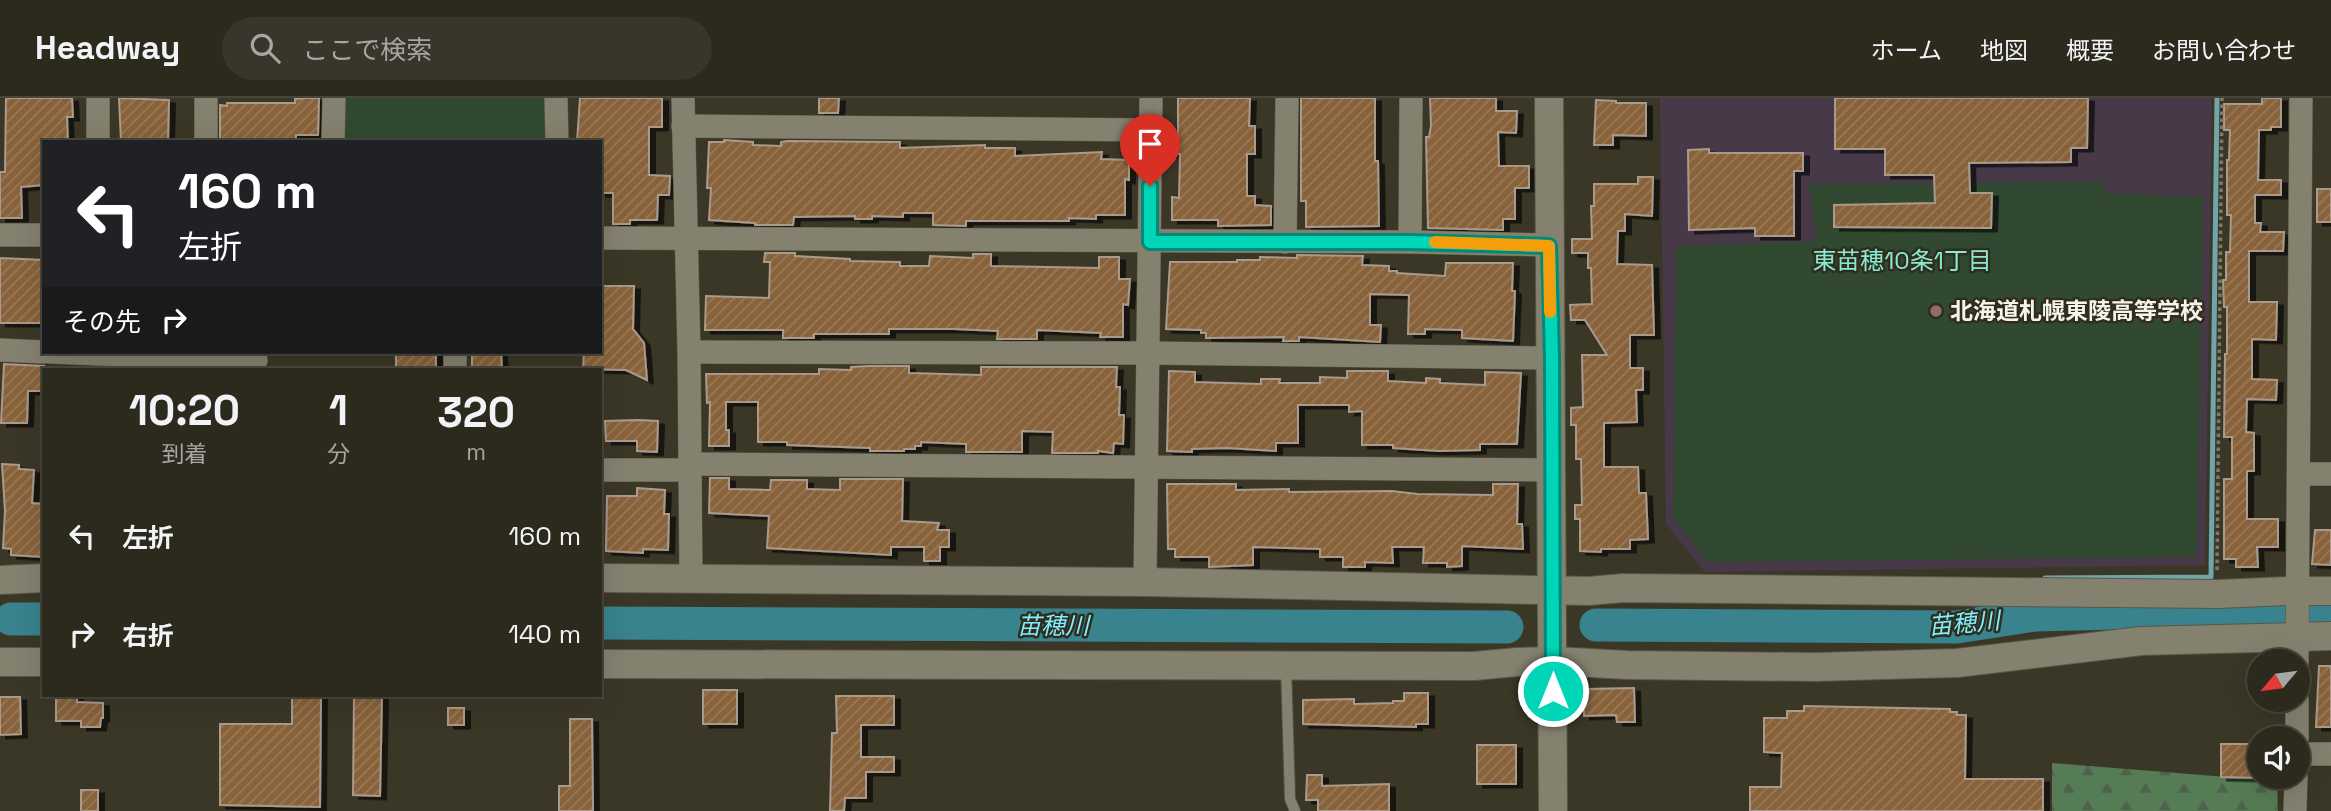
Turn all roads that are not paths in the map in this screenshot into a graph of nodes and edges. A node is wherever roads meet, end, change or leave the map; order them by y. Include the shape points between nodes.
1 (98, 98) edge
2 (206, 98) edge
3 (334, 98) edge
4 (556, 98) edge
5 (682, 98) edge
6 (1151, 98) edge
7 (1287, 98) edge
8 (1411, 98) edge
9 (1549, 98) edge
10 (2301, 98) edge
11 (683, 126) junction
12 (1150, 130) junction
13 (98, 140) edge
14 (206, 140) edge
15 (333, 140) edge
16 (557, 140) edge
17 (0, 235) edge
18 (42, 235) edge
19 (602, 238) edge
20 (685, 240) junction
21 (1150, 242) junction
22 (1285, 242) junction
23 (1410, 242) junction
24 (1549, 246) junction
25 (0, 350) edge
26 (42, 352) edge
27 (689, 352) junction
28 (1147, 353) junction
29 (61, 354) edge
30 (1552, 358) junction
31 (256, 360) edge
32 (98, 361) edge
33 (690, 467) junction
34 (1146, 467) junction
35 (602, 470) edge
36 (1552, 470) junction
37 (2298, 474) junction
38 (2331, 474) edge
39 (42, 578) edge
40 (602, 578) edge
41 (691, 579) junction
42 (0, 580) edge
43 (1145, 582) junction
44 (1553, 591) junction
45 (2331, 591) edge
46 (2299, 597) junction
47 (2331, 636) edge
48 (2298, 642) edge
49 (0, 662) edge
50 (42, 662) edge
51 (1554, 662) junction
52 (602, 664) edge
53 (1286, 666) junction
54 (2310, 754) edge
55 (2331, 754) edge
56 (2296, 789) edge
57 (1295, 811) edge
58 (1553, 811) edge
59 (2295, 811) edge

1 - 13 street
2 - 14 street
3 - 15 street
4 - 16 street
5 - 11 street
6 - 12 street
7 - 22 street
8 - 23 street
9 - 24 street
10 - 37 street
11 - 12 street
11 - 20 street
12 - 21 street
17 - 18 street
19 - 20 street
20 - 21 street
20 - 27 street
21 - 22 street
21 - 28 street
22 - 23 street
23 - 24 street
24 - 30 street
25 - 26 street
27 - 28 street
27 - 33 street
28 - 30 street
28 - 34 street
29 - 32 street
30 - 36 street
31 - 32 street
33 - 34 street
33 - 35 street
33 - 41 street
34 - 36 street
34 - 43 street
36 - 44 street
37 - 38 street
37 - 46 street
39 - 42 street
40 - 41 street
41 - 43 street
43 - 44 street
44 - 46 street via 1623,588
44 - 51 street
45 - 46 street
46 - 48 street
47 - 48 street
48 - 51 street via 2141,642 1956,663 1815,667
49 - 50 street
51 - 53 street
51 - 58 street
52 - 53 street
53 - 57 lane via 1290,799
54 - 55 street
56 - 59 street

